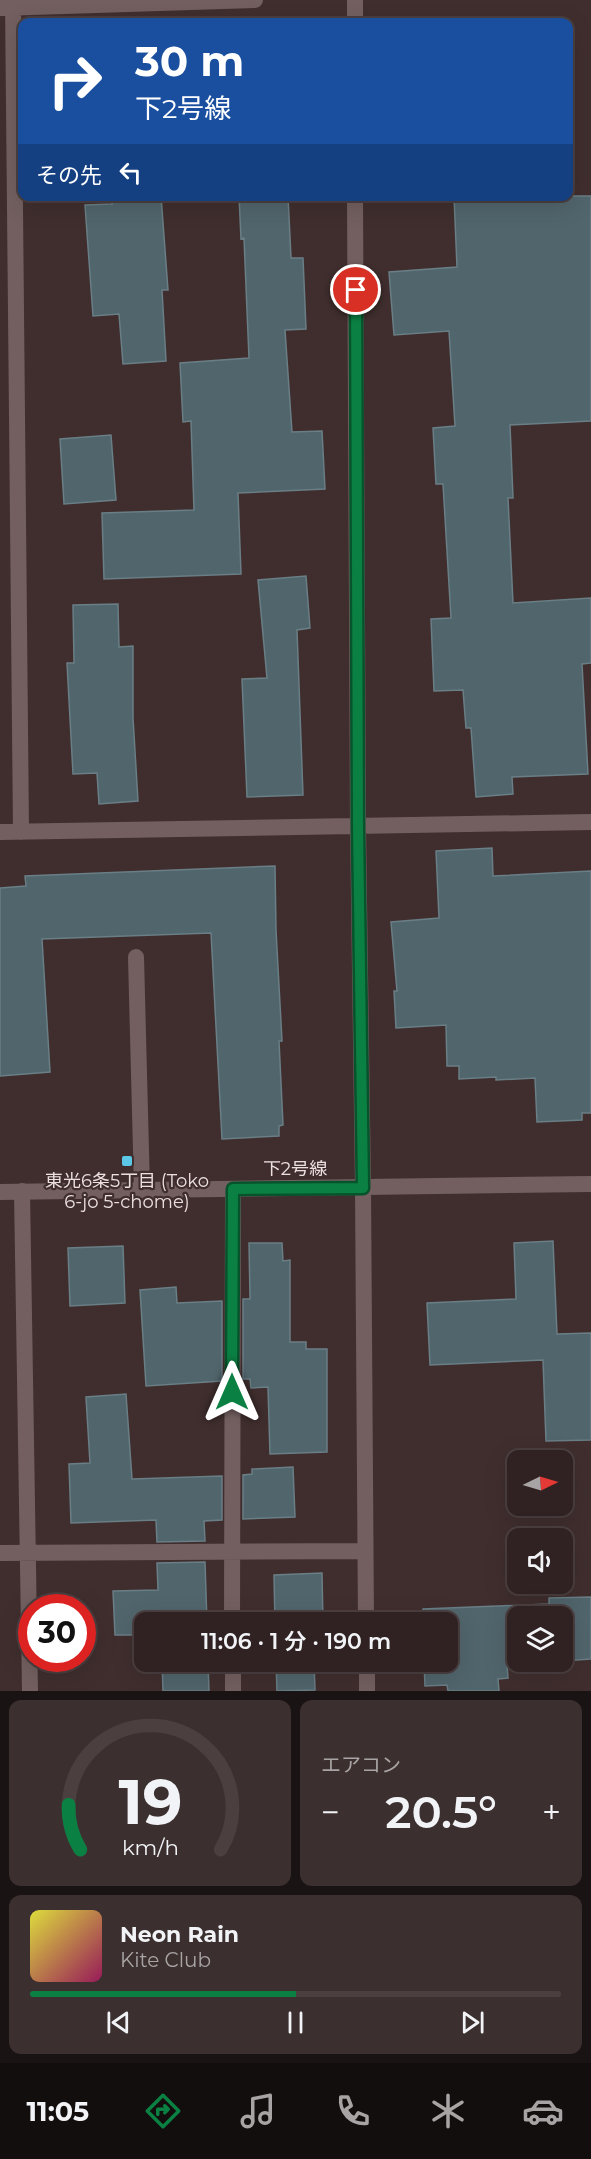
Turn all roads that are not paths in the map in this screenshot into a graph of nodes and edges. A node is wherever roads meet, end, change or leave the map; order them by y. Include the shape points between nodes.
1 (255, 0) edge
2 (355, 0) edge
3 (9, 5) edge
4 (355, 18) edge
5 (356, 201) edge
6 (591, 822) edge
7 (358, 826) junction
8 (0, 832) edge
9 (21, 832) junction
10 (136, 957) dead end
11 (591, 1184) edge
12 (363, 1188) junction
13 (233, 1189) junction
14 (142, 1190) junction
15 (22, 1191) junction
16 (0, 1192) edge
17 (231, 1550) junction
18 (365, 1551) junction
19 (29, 1552) junction
20 (0, 1553) edge
21 (232, 1612) edge
22 (366, 1612) edge
23 (233, 1672) edge
24 (367, 1672) edge
25 (30, 1691) edge
26 (233, 1691) edge
27 (367, 1691) edge

1 - 3 street
2 - 4 street
3 - 9 street
5 - 7 street
6 - 7 street
7 - 9 street
7 - 12 street
8 - 9 street
10 - 14 street
11 - 12 street, 下2号線
12 - 13 street, 下2号線
12 - 18 street
13 - 14 street, 下2号線
13 - 17 street
14 - 15 street, 下2号線
15 - 16 street, 下2号線
15 - 19 street
17 - 18 street
17 - 19 street
17 - 21 street
18 - 22 street
19 - 20 street
19 - 25 street
23 - 26 street
24 - 27 street

